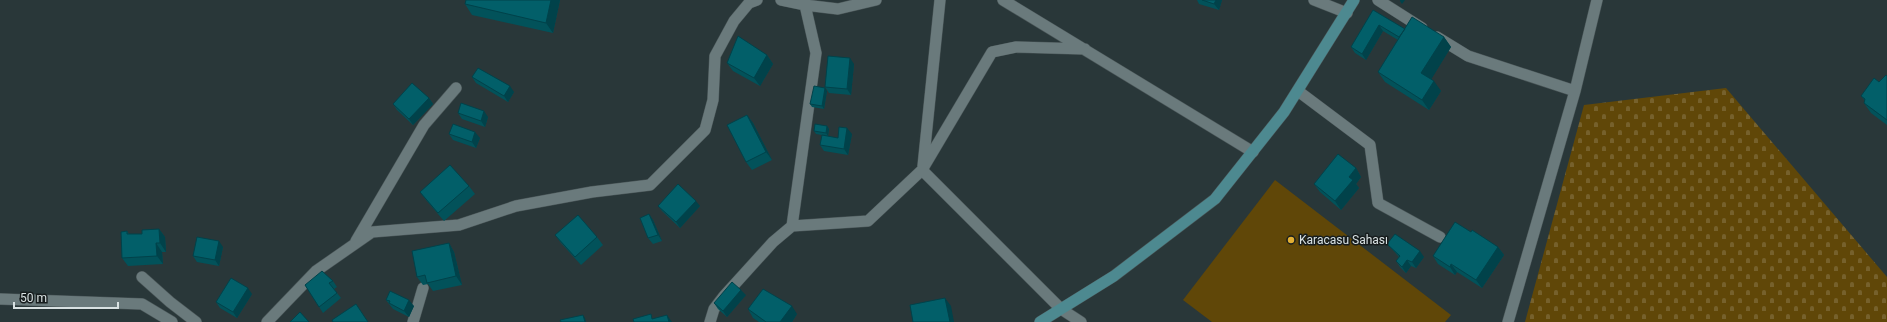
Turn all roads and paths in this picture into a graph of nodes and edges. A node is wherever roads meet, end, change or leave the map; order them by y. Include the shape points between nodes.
1 (757, 0) edge
2 (781, 0) edge
3 (876, 0) edge
4 (940, 0) edge
5 (1003, 0) edge
6 (1314, 0) edge
7 (1354, 0) edge
8 (1378, 0) edge
9 (1597, 0) edge
10 (805, 5) junction
11 (1347, 13) junction
12 (1085, 49) junction
13 (456, 88) dead end
14 (1298, 91) junction
15 (1575, 91) junction
16 (1253, 152) junction
17 (922, 170) junction
18 (792, 226) junction
19 (1440, 237) dead end
20 (354, 244) junction
21 (142, 277) dead end
22 (423, 288) dead end
23 (0, 299) edge
24 (1061, 309) junction
25 (172, 322) edge
26 (196, 322) edge
27 (267, 322) edge
28 (413, 322) edge
29 (710, 322) edge
30 (1040, 322) edge
31 (1081, 322) edge
32 (1508, 322) edge

1 - 20 street via 749,3 734,21 715,56 713,100 705,130 650,185 592,192 516,206 459,225 372,232
2 - 10 street
3 - 10 street via 838,9
4 - 17 street
5 - 12 street
6 - 11 street
7 - 11 main road
8 - 15 street via 1468,56
9 - 15 street
10 - 18 street via 816,54
11 - 14 main road
12 - 16 street
12 - 17 street via 1016,47 992,52
13 - 20 street via 424,125
14 - 16 main road
14 - 19 street via 1370,146 1378,203
15 - 32 street
16 - 24 main road via 1215,199 1114,276
17 - 18 street via 868,221
17 - 24 street
18 - 29 street via 773,242 724,296 714,309
20 - 27 street via 316,271
21 - 26 street
22 - 28 street
23 - 25 street via 142,304
24 - 30 main road
24 - 31 street

